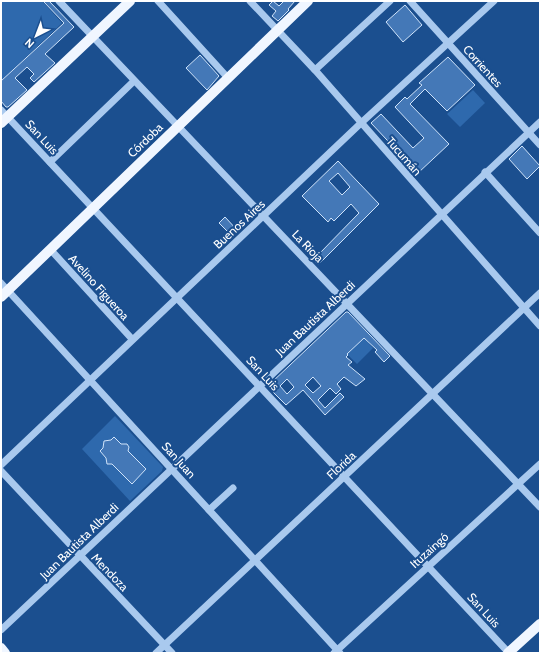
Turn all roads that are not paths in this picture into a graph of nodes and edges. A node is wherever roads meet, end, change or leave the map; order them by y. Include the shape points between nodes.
1 (58, 1) edge
2 (130, 1) edge
3 (158, 1) edge
4 (250, 1) edge
5 (308, 1) edge
6 (390, 1) edge
7 (410, 1) edge
8 (494, 1) edge
9 (278, 30) junction
10 (93, 37) junction
11 (448, 43) junction
12 (314, 70) junction
13 (228, 78) junction
14 (134, 81) junction
15 (3, 117) edge
16 (540, 122) edge
17 (361, 124) junction
18 (178, 127) junction
19 (529, 132) junction
20 (540, 145) edge
21 (50, 162) junction
22 (485, 172) junction
23 (92, 208) junction
24 (440, 214) junction
25 (263, 216) junction
26 (540, 232) edge
27 (50, 249) junction
28 (3, 290) edge
29 (540, 293) edge
30 (177, 298) junction
31 (348, 303) junction
32 (524, 309) junction
33 (540, 326) edge
34 (132, 339) junction
35 (90, 380) junction
36 (260, 385) junction
37 (433, 394) junction
38 (540, 464) edge
39 (1, 465) edge
40 (171, 468) junction
41 (1, 471) edge
42 (344, 476) junction
43 (518, 484) junction
44 (233, 488) dead end
45 (540, 507) edge
46 (209, 510) junction
47 (80, 556) junction
48 (254, 561) junction
49 (428, 565) junction
50 (540, 624) edge
51 (1, 630) edge
52 (165, 645) junction
53 (1, 648) edge
54 (337, 652) edge
55 (5, 653) edge
56 (156, 653) edge
57 (172, 653) edge
58 (508, 653) edge

1 - 10 street, La Rioja
2 - 10 main road
3 - 13 street
4 - 9 street, Tucumán
5 - 9 main road, Córdoba
6 - 12 street
7 - 11 street, Corrientes
8 - 11 street, Buenos Aires
9 - 12 street, Tucumán
9 - 13 main road, Córdoba
10 - 14 street, La Rioja
10 - 15 main road
11 - 17 street, Buenos Aires
11 - 19 street, Corrientes
12 - 17 street, Tucumán
13 - 18 main road, Córdoba
14 - 18 street, La Rioja
14 - 21 street
15 - 21 street, San Luis
16 - 19 street, Juan Bautista Alberdi
17 - 24 street, Tucumán
17 - 25 street, Buenos Aires
18 - 23 main road, Córdoba
18 - 25 street, La Rioja
19 - 20 street, Corrientes
19 - 22 street, Juan Bautista Alberdi
21 - 23 street, San Luis
22 - 24 street, Juan Bautista Alberdi
22 - 26 street
23 - 27 main road, Córdoba
23 - 30 street, San Luis
24 - 31 street, Juan Bautista Alberdi
24 - 32 street, Tucumán
25 - 30 street, Buenos Aires
25 - 31 street, La Rioja
27 - 28 main road, Córdoba
27 - 34 street, Avelino Figueroa
28 - 35 street, San Juan
29 - 32 street, Florida
30 - 34 street, Buenos Aires
30 - 36 street, San Luis
31 - 36 street, Juan Bautista Alberdi
31 - 37 street, La Rioja
32 - 33 street, Tucumán
32 - 37 street, Florida
34 - 35 street, Buenos Aires
35 - 39 street, Buenos Aires
35 - 40 street, San Juan
36 - 40 street, Juan Bautista Alberdi
36 - 42 street, San Luis
37 - 42 street, Florida
37 - 43 street, La Rioja
38 - 43 street, Ituzaingó
40 - 46 street, San Juan
40 - 47 street, Juan Bautista Alberdi
41 - 47 street, Mendoza
42 - 48 street, Florida
42 - 49 street, San Luis
43 - 45 street, La Rioja
43 - 49 street, Ituzaingó
44 - 46 street
46 - 48 street, San Juan
47 - 51 street, Juan Bautista Alberdi
47 - 52 street, Mendoza
48 - 52 street, Florida
48 - 54 street, San Juan
49 - 54 street, Ituzaingó
49 - 58 street, San Luis
50 - 58 main road
52 - 56 street, Florida
52 - 57 street, Mendoza
53 - 55 main road

